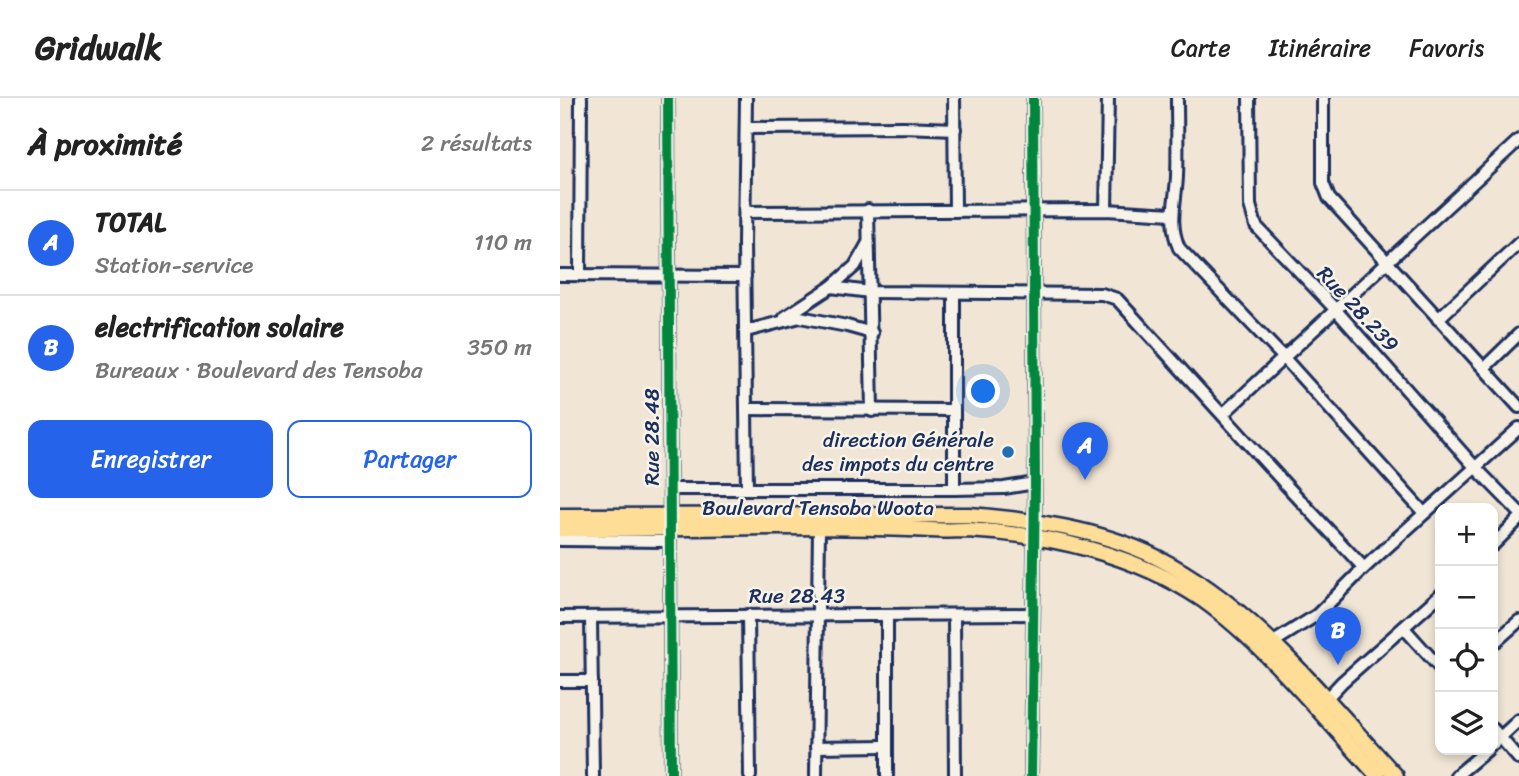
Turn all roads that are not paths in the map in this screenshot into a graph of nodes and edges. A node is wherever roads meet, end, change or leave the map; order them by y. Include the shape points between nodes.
1 (581, 98) edge
2 (668, 98) edge
3 (746, 98) edge
4 (954, 98) edge
5 (1033, 98) edge
6 (1108, 98) edge
7 (1177, 98) edge
8 (1249, 98) edge
9 (1323, 98) edge
10 (746, 128) junction
11 (955, 129) junction
12 (1519, 140) edge
13 (869, 210) junction
14 (1105, 210) junction
15 (954, 211) junction
16 (1034, 211) junction
17 (745, 212) junction
18 (1172, 214) junction
19 (869, 240) junction
20 (1519, 243) edge
21 (1387, 262) junction
22 (560, 275) edge
23 (580, 275) junction
24 (745, 275) junction
25 (669, 276) junction
26 (831, 287) junction
27 (870, 292) junction
28 (1033, 292) junction
29 (954, 293) junction
30 (1335, 309) junction
31 (1438, 319) junction
32 (776, 322) junction
33 (746, 331) junction
34 (872, 333) junction
35 (1519, 334) edge
36 (1285, 359) junction
37 (1484, 368) junction
38 (1519, 407) edge
39 (747, 409) junction
40 (954, 410) junction
41 (872, 411) junction
42 (1223, 414) junction
43 (1519, 428) edge
44 (1474, 466) junction
45 (1035, 484) junction
46 (671, 489) junction
47 (747, 489) junction
48 (954, 489) junction
49 (1519, 512) edge
50 (1424, 513) junction
51 (560, 516) edge
52 (1519, 519) edge
53 (1034, 522) junction
54 (819, 527) junction
55 (670, 528) junction
56 (560, 529) edge
57 (1034, 538) junction
58 (560, 540) edge
59 (1498, 540) edge
60 (1364, 568) junction
61 (1435, 600) edge
62 (1034, 614) junction
63 (748, 615) junction
64 (887, 615) junction
65 (818, 616) junction
66 (560, 617) edge
67 (591, 617) junction
68 (672, 617) junction
69 (954, 617) junction
70 (1519, 621) edge
71 (1404, 628) junction
72 (1498, 640) edge
73 (1272, 643) junction
74 (1435, 662) edge
75 (560, 681) edge
76 (592, 681) junction
77 (1325, 700) junction
78 (1519, 720) edge
79 (1498, 735) edge
80 (1498, 740) edge
81 (886, 746) junction
82 (816, 747) junction
83 (1480, 755) edge
84 (1519, 759) edge
85 (593, 776) edge
86 (671, 776) edge
87 (750, 776) edge
88 (816, 776) edge
89 (887, 776) edge
90 (955, 776) edge
91 (1031, 776) edge
92 (1378, 776) edge
93 (1396, 776) edge
94 (1456, 776) edge

1 - 23 street
2 - 25 street, Rue 28.48
3 - 10 street
4 - 11 street
5 - 16 street
6 - 14 street
7 - 18 street
8 - 30 street, Rue 28.239 via 1252,217
9 - 21 street via 1323,183 1329,198
10 - 11 street
10 - 17 street
11 - 15 street
12 - 21 street
13 - 15 street
13 - 17 street
13 - 19 street
14 - 16 street
14 - 18 street
15 - 16 street
16 - 28 street
17 - 24 street
18 - 36 street via 1179,248
19 - 26 street via 855,266
19 - 27 street
20 - 31 street
21 - 30 street
21 - 31 street
22 - 23 street
23 - 25 street
24 - 25 street
24 - 33 street
25 - 46 street, Rue 28.48
26 - 27 street
26 - 32 street
27 - 29 street
27 - 34 street
28 - 29 street
28 - 42 street via 1102,294 1117,299
28 - 45 street
29 - 40 street
30 - 36 street
30 - 44 street, Rue 28.239
31 - 37 street
32 - 33 street
32 - 34 street via 800,317
33 - 39 street
34 - 41 street
35 - 37 street
36 - 42 street
36 - 50 street
37 - 38 street
39 - 41 street
39 - 47 street
40 - 41 street
40 - 48 street
42 - 60 street
43 - 44 street
44 - 49 street, Rue 28.239
44 - 50 street
45 - 48 street
45 - 53 street
46 - 47 street
46 - 55 street, Rue 28.48
47 - 48 street
50 - 60 street
51 - 55 main road, Boulevard Tensoba Woota
52 - 59 street
53 - 55 main road, Boulevard Tensoba Woota via 969,514
53 - 57 street
53 - 73 main road, Boulevard Tensoba Woota via 1074,529 1154,556 1209,589
54 - 55 main road, Boulevard Tensoba Woota
54 - 57 main road, Boulevard Tensoba Woota via 969,530
54 - 65 street
55 - 56 main road, Boulevard Tensoba Woota
55 - 58 street
55 - 68 street, Rue 28.48
57 - 62 street
57 - 92 main road, Boulevard Tensoba Woota via 1147,569 1202,600 1263,652
60 - 73 street via 1317,615
61 - 71 street
62 - 69 street, Rue 28.43
62 - 91 street
63 - 65 street, Rue 28.43
63 - 68 street, Rue 28.43
63 - 87 street
64 - 65 street, Rue 28.43
64 - 69 street, Rue 28.43
64 - 81 street
65 - 82 street
66 - 67 street, Rue 28.43
67 - 68 street, Rue 28.43
67 - 76 street
68 - 86 street, Rue 28.48
69 - 90 street
70 - 72 street
71 - 74 street
71 - 77 street
73 - 77 main road, Boulevard Tensoba Woota
75 - 76 street
76 - 85 street
77 - 93 main road, Boulevard Tensoba Woota
78 - 79 street
80 - 84 street
81 - 82 street
81 - 89 street
82 - 88 street
83 - 94 street

